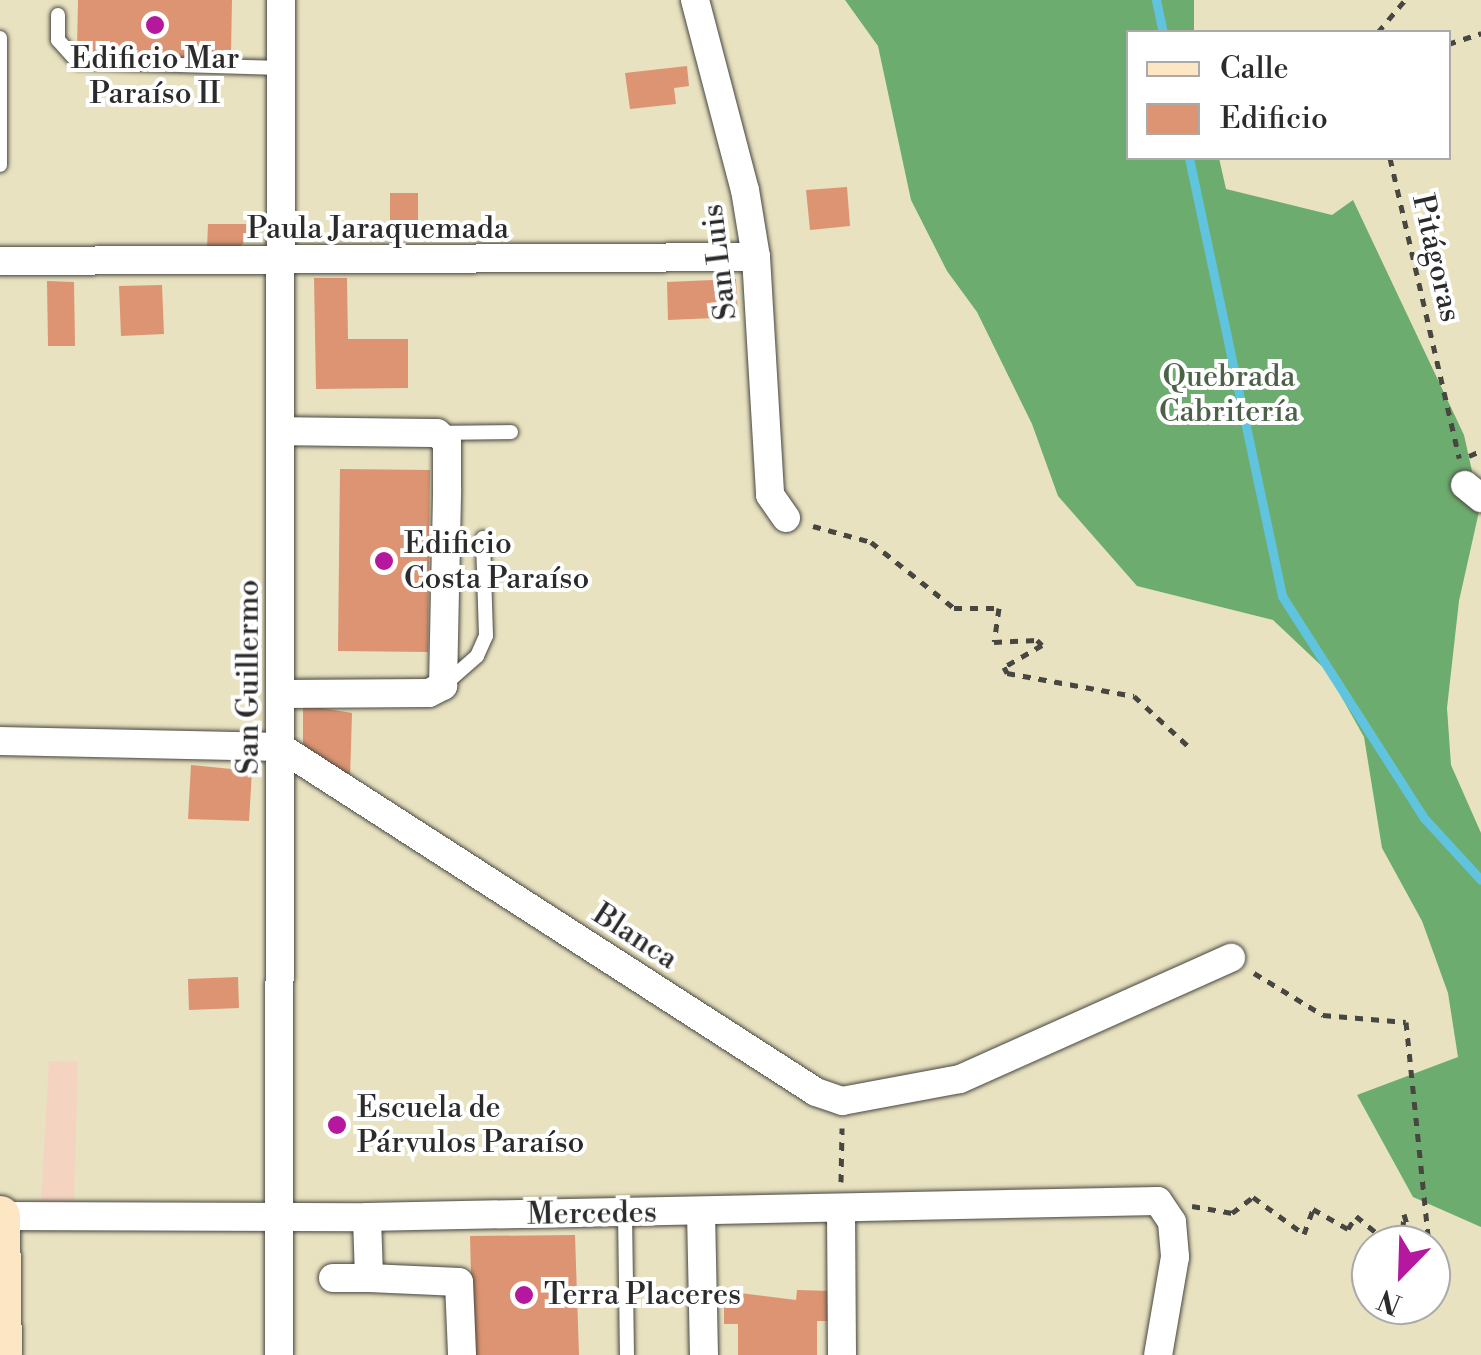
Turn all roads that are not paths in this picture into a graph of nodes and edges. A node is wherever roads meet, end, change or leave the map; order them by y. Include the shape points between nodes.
1 (281, 0) edge
2 (695, 0) edge
3 (58, 15) dead end
4 (0, 38) edge
5 (281, 68) junction
6 (0, 164) edge
7 (0, 241) edge
8 (756, 257) junction
9 (0, 261) edge
10 (282, 263) junction
11 (282, 431) junction
12 (511, 432) dead end
13 (437, 433) junction
14 (786, 518) road end
15 (482, 538) dead end
16 (443, 686) junction
17 (281, 694) junction
18 (0, 741) edge
19 (280, 746) junction
20 (1231, 958) road end
21 (841, 1210) junction
22 (701, 1212) junction
23 (626, 1214) junction
24 (1, 1216) edge
25 (367, 1217) junction
26 (280, 1218) junction
27 (334, 1278) dead end
28 (369, 1278) junction
29 (2, 1355) edge
30 (278, 1355) edge
31 (462, 1355) edge
32 (627, 1355) edge
33 (704, 1355) edge
34 (842, 1355) edge
35 (1158, 1355) edge

1 - 5 street, San Guillermo
2 - 8 street, San Luis
3 - 5 lane via 58,40 78,62
4 - 6 lane
5 - 10 street, San Guillermo
7 - 9 lane
8 - 10 street, Paula Jaraquemada
8 - 14 street, San Luis via 770,495
9 - 10 street, Paula Jaraquemada
10 - 11 street, San Guillermo
11 - 13 street
11 - 17 street, San Guillermo
12 - 13 lane
13 - 16 street via 447,442
15 - 16 lane via 486,636 477,656
16 - 17 street via 429,693
17 - 19 street, San Guillermo
18 - 19 street
19 - 20 street, Blanca via 816,1092 842,1101 910,1093 960,1078
19 - 26 street, San Guillermo
21 - 22 street, Mercedes
21 - 34 street
21 - 35 street, Mercedes via 1165,1212 1176,1257
22 - 23 street, Mercedes
22 - 33 street
23 - 25 street, Mercedes
23 - 32 lane
24 - 26 street, Mercedes
24 - 29 main road
25 - 26 street, Mercedes
25 - 28 street
26 - 30 street, San Guillermo
27 - 28 street
28 - 31 street via 459,1282

